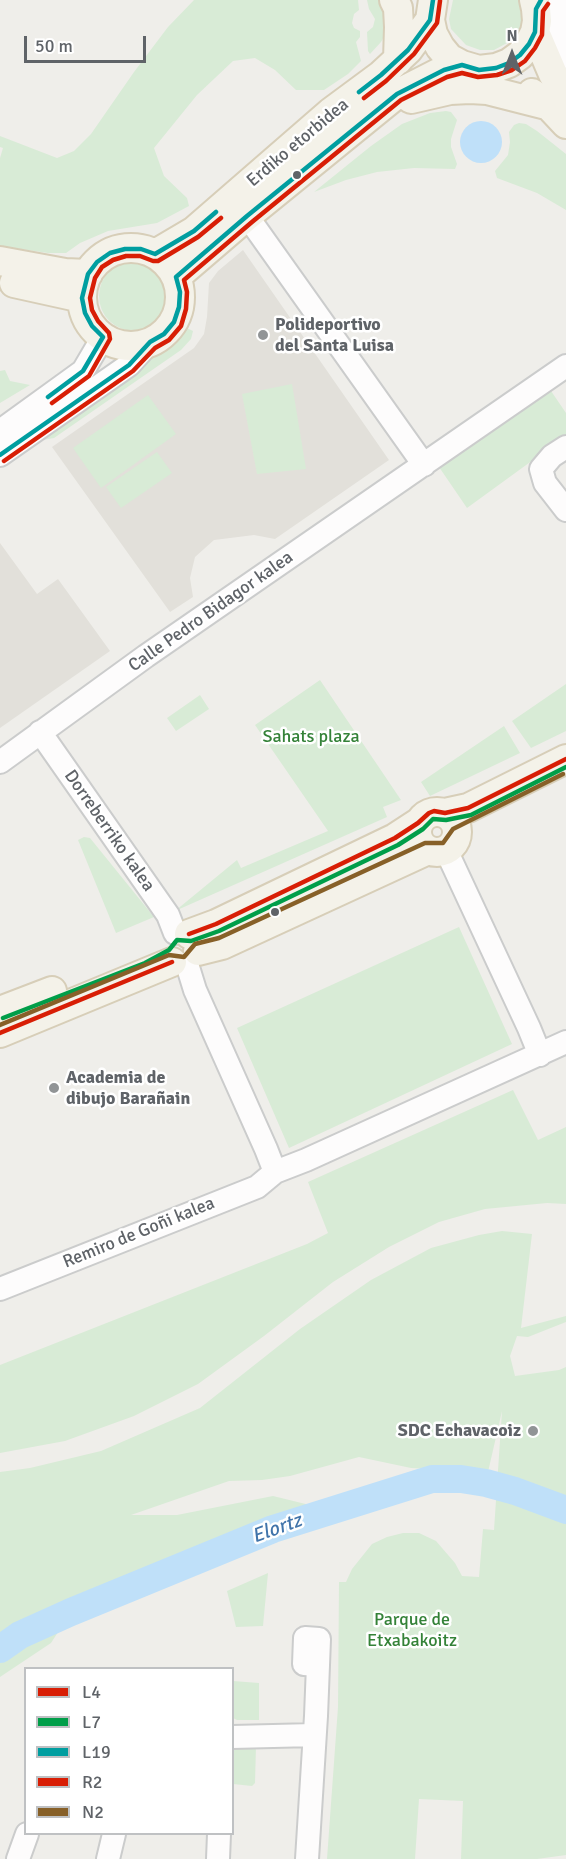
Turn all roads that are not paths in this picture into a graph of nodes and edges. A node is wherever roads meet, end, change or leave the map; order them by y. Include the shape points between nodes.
1 (394, 0) edge
2 (541, 8) edge
3 (426, 9) edge
4 (398, 60) junction
5 (462, 65) junction
6 (496, 68) junction
7 (561, 103) edge
8 (377, 110) junction
9 (247, 216) junction
10 (155, 254) junction
11 (0, 261) edge
12 (176, 277) junction
13 (0, 280) edge
14 (85, 286) junction
15 (103, 337) junction
16 (150, 342) junction
17 (566, 366) edge
18 (0, 431) edge
19 (566, 447) edge
20 (0, 455) edge
21 (424, 465) junction
22 (566, 510) edge
23 (40, 732) junction
24 (566, 759) edge
25 (0, 762) edge
26 (566, 781) edge
27 (444, 837) junction
28 (181, 948) junction
29 (1, 1012) edge
30 (566, 1042) edge
31 (540, 1055) junction
32 (275, 1172) junction
33 (0, 1289) edge
34 (318, 1665) dead end
35 (314, 1735) junction
36 (234, 1737) edge
37 (26, 1835) edge
38 (114, 1835) edge
39 (219, 1835) edge
40 (18, 1859) edge
41 (108, 1859) edge
42 (218, 1859) edge
43 (307, 1859) edge

1 - 4 main road via 398,8
2 - 6 main road via 529,44 509,63
2 - 7 main road
2 - 7 street via 557,20
3 - 4 main road, Erdiko etorbidea via 408,50
3 - 5 main road via 440,47
4 - 10 main road, Erdiko etorbidea via 331,112 194,231
5 - 6 main road via 479,70
5 - 8 main road, Erdiko etorbidea via 397,94
6 - 7 main road via 528,90
7 - 8 main road via 470,89 420,96
8 - 9 main road, Erdiko etorbidea
9 - 12 main road, Erdiko etorbidea
9 - 21 street
10 - 12 main road
10 - 14 main road via 141,249 110,253 97,262
11 - 14 main road via 65,273
12 - 16 main road via 180,292 177,315 164,334
13 - 14 main road
14 - 15 main road via 85,313
15 - 16 main road via 134,346
15 - 18 street via 83,371
16 - 20 street via 129,365
17 - 21 street, Calle Pedro Bidagor kalea
19 - 22 street via 542,469 545,483
21 - 23 street, Calle Pedro Bidagor kalea
23 - 25 street, Calle Pedro Bidagor kalea
23 - 28 street, Dorreberriko kalea via 168,915
24 - 27 main road via 468,808
26 - 27 main road
27 - 28 main road via 222,945
27 - 28 main road via 440,811 429,813 384,843 216,924
27 - 31 street
28 - 29 main road
28 - 32 street via 195,990
30 - 31 street, Remiro de Goñi kalea
31 - 32 street, Remiro de Goñi kalea
32 - 33 street, Remiro de Goñi kalea via 257,1187
34 - 35 street
35 - 36 street
35 - 43 street
37 - 40 street
38 - 41 street
39 - 42 street

